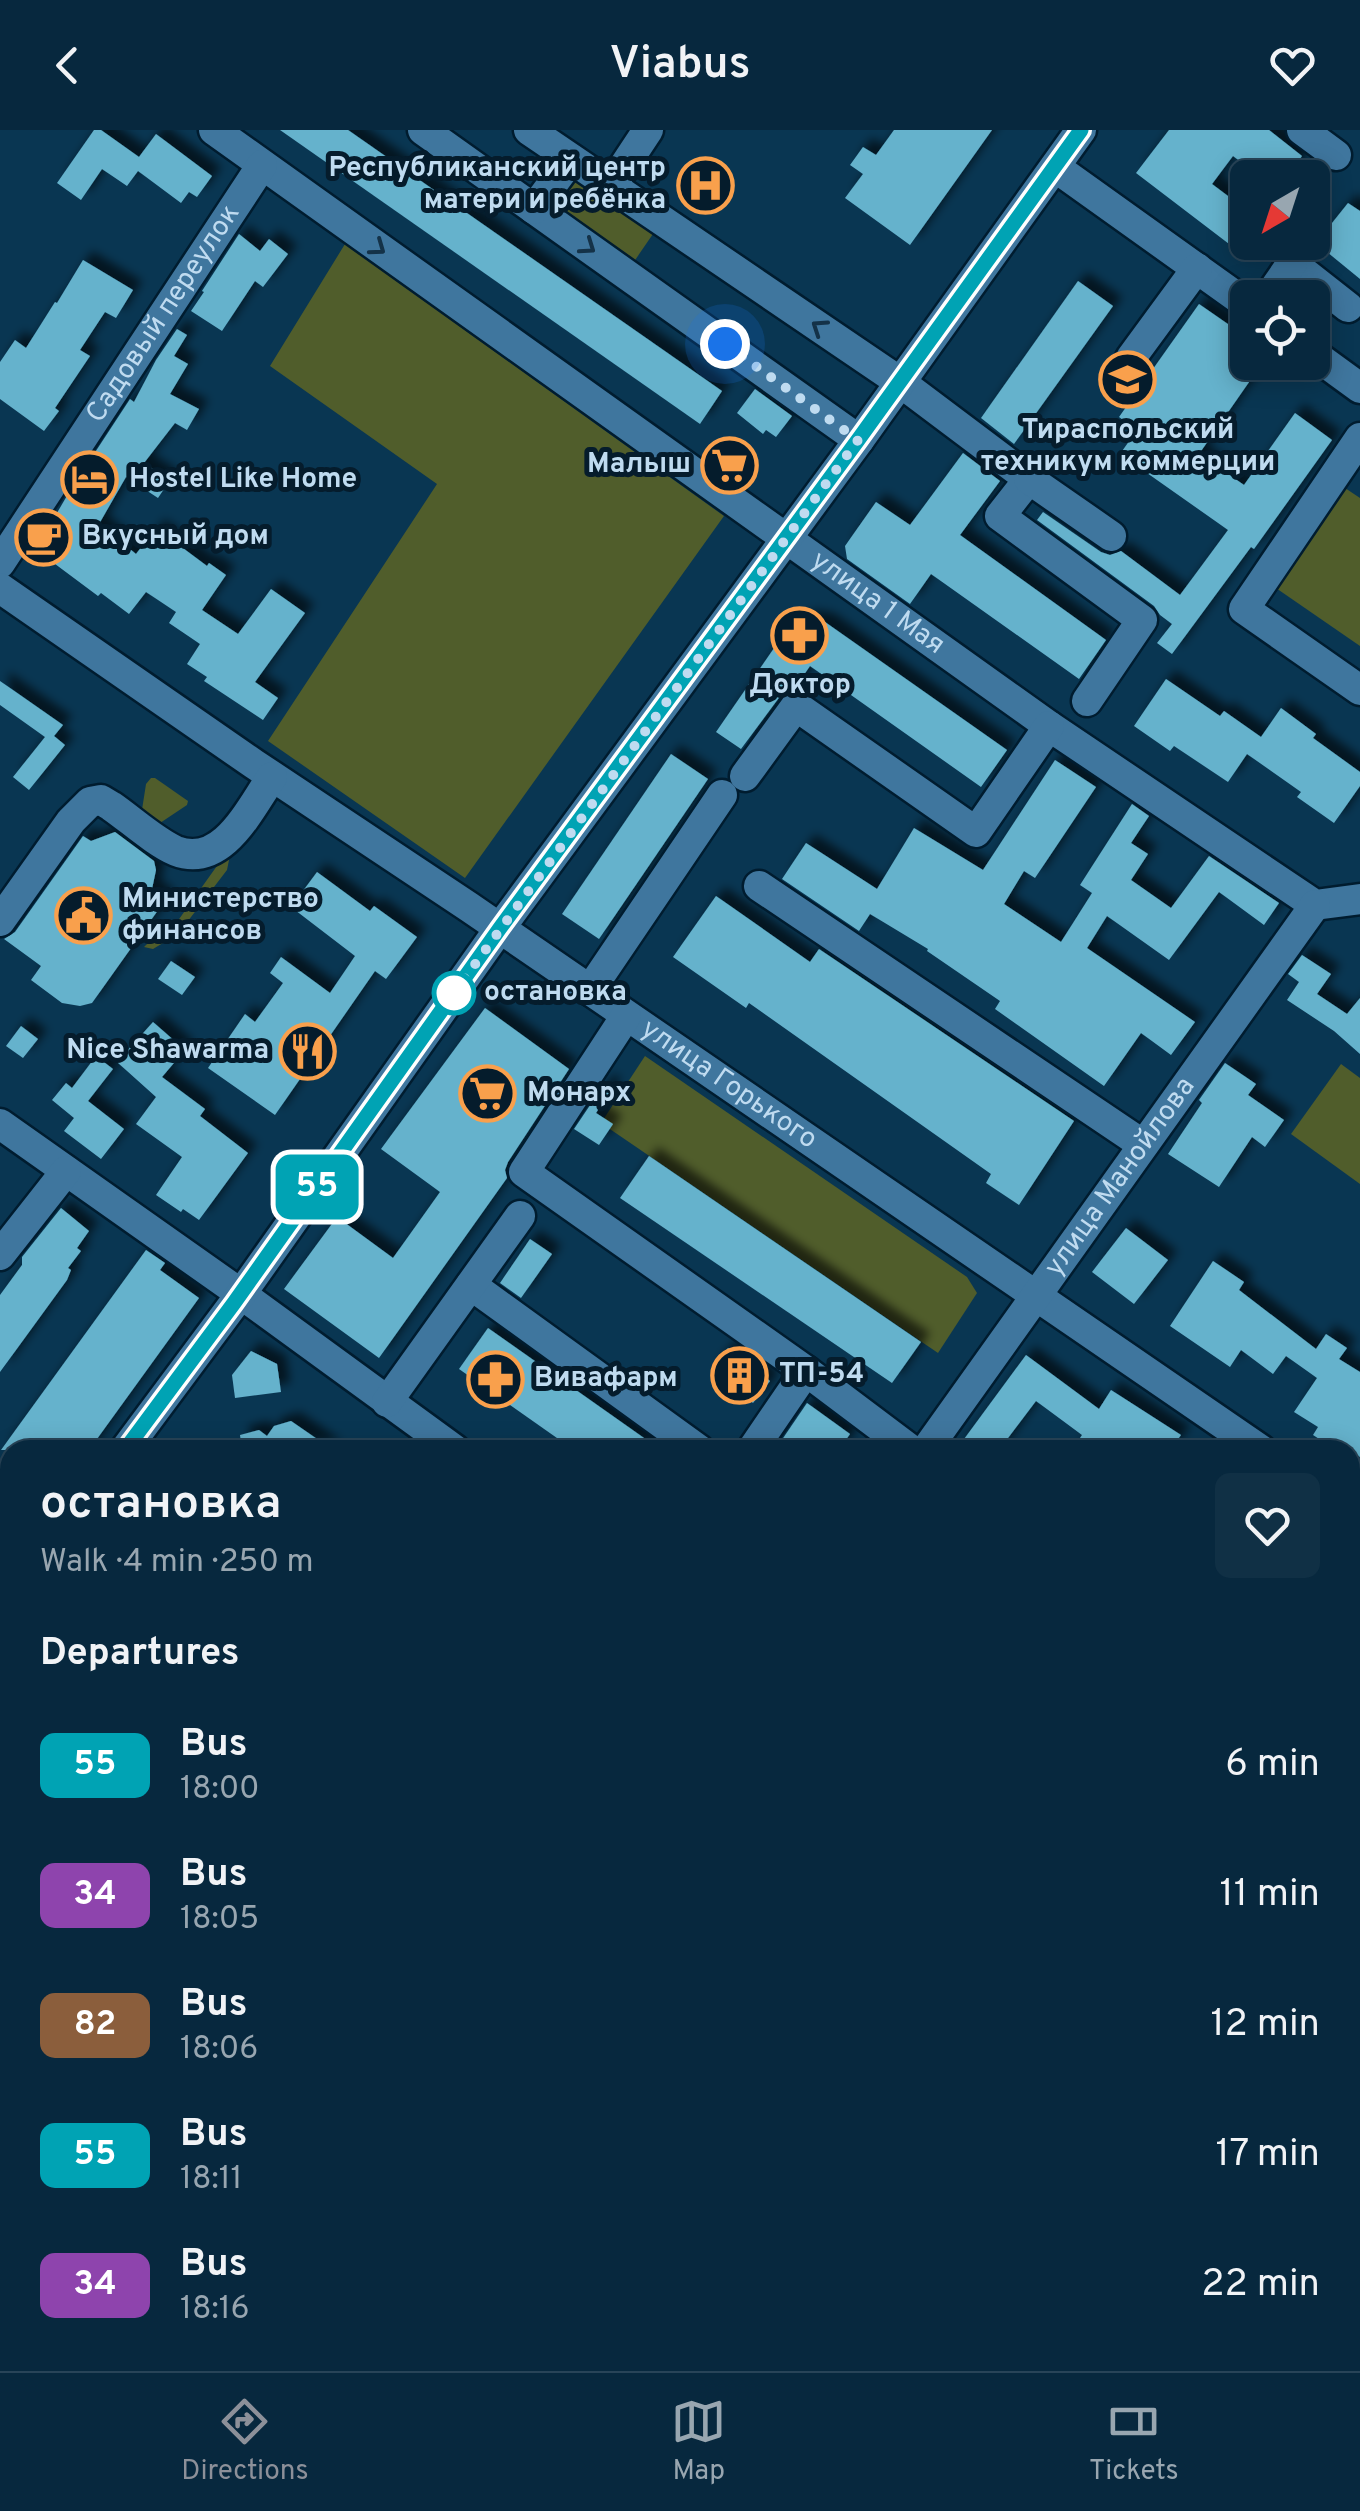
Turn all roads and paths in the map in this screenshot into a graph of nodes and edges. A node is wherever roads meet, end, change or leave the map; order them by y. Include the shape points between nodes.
1 (214, 130) edge
2 (423, 130) edge
3 (529, 130) edge
4 (648, 130) edge
5 (1081, 130) edge
6 (1302, 130) edge
7 (1336, 154) dead end
8 (572, 159) junction
9 (262, 165) junction
10 (1055, 166) junction
11 (611, 186) junction
12 (534, 209) junction
13 (1297, 260) edge
14 (1197, 268) junction
15 (1230, 292) edge
16 (1348, 308) dead end
17 (1131, 358) dead end
18 (1330, 364) edge
19 (900, 382) junction
20 (1358, 382) edge
21 (1360, 438) edge
22 (858, 440) junction
23 (1029, 479) junction
24 (1110, 536) dead end
25 (785, 539) junction
26 (0, 563) edge
27 (0, 588) edge
28 (1360, 690) edge
29 (1088, 700) dead end
30 (1049, 726) junction
31 (272, 777) junction
32 (760, 886) dead end
33 (1360, 899) edge
34 (1314, 905) junction
35 (0, 921) edge
36 (500, 928) junction
37 (590, 990) junction
38 (626, 1016) junction
39 (0, 1124) edge
40 (1142, 1144) junction
41 (66, 1171) junction
42 (520, 1216) dead end
43 (0, 1256) edge
44 (470, 1285) junction
45 (241, 1294) junction
46 (1036, 1294) junction
47 (806, 1372) junction
48 (388, 1402) junction
49 (132, 1440) edge
50 (438, 1440) edge
51 (685, 1440) edge
52 (759, 1440) edge
53 (898, 1440) edge
54 (933, 1440) edge
55 (1246, 1440) edge

1 - 9 street, улица 1 Мая
2 - 12 street
3 - 8 street
4 - 11 street
5 - 10 street
6 - 7 street
8 - 11 street
8 - 12 street
9 -> 25 street, улица 1 Мая
9 - 26 street, Садовый переулок
10 - 14 street
10 - 19 street
19 -> 11 street
12 -> 22 street
13 - 16 street
14 - 15 street
14 - 17 street
18 - 20 street
19 - 22 street
19 - 23 street
21 - 28 street via 1244,609
22 - 25 street
23 - 24 street
23 - 29 street via 1000,516 1142,620
25 - 30 street, улица 1 Мая
25 - 36 street
27 - 31 street, улица Горького
30 - 34 street, улица 1 Мая
30 - 37 street via 976,832 796,706
31 - 35 street via 230,836 208,853 174,850 112,806 90,802
31 - 36 street, улица Горького
32 - 40 street
33 - 34 street
34 - 40 street, улица Манойлова
36 - 37 street, улица Горького
36 - 45 street
37 - 38 street, улица Горького
38 - 46 street, улица Горького
38 - 47 street via 524,1172
39 - 41 street
40 - 46 street, улица Манойлова
41 - 43 street
41 - 45 street
42 - 44 street
44 - 48 street
44 - 51 street
45 - 48 street
45 - 49 street
46 - 54 street, улица Манойлова
46 - 55 street, улица Горького
47 - 52 street
47 - 53 street
48 - 50 street

